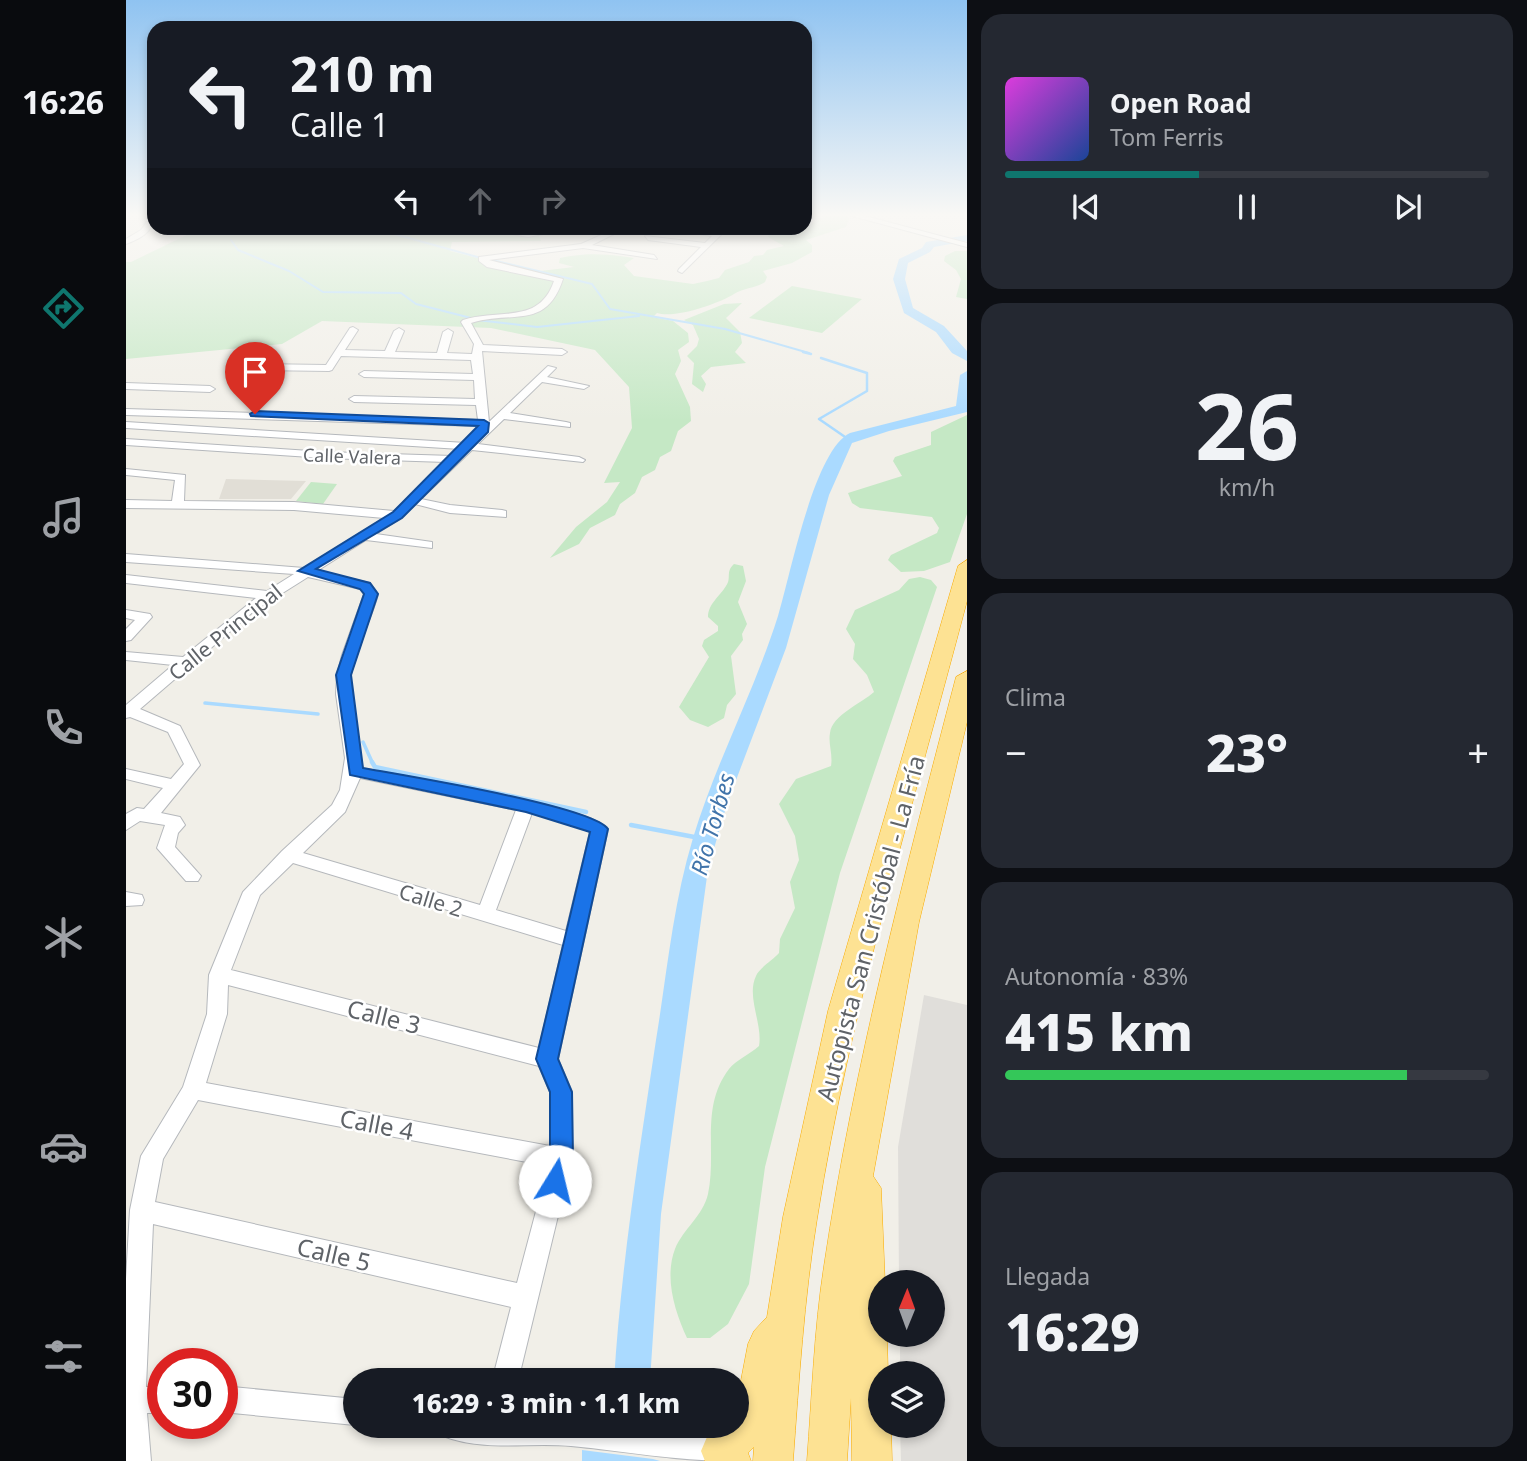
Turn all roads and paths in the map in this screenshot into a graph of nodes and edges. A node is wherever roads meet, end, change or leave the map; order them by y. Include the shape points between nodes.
1 (556, 284) edge
2 (353, 330) dead end
3 (399, 331) dead end
4 (448, 332) dead end
5 (562, 352) dead end
6 (339, 353) junction
7 (478, 353) junction
8 (389, 354) junction
9 (440, 356) junction
10 (258, 367) dead end
11 (551, 368) dead end
12 (364, 374) dead end
13 (176, 377) dead end
14 (478, 377) junction
15 (541, 379) junction
16 (126, 386) edge
17 (584, 386) dead end
18 (160, 389) junction
19 (210, 389) dead end
20 (354, 399) dead end
21 (483, 402) junction
22 (127, 413) edge
23 (502, 415) junction
24 (126, 425) edge
25 (566, 425) dead end
26 (484, 426) junction
27 (126, 442) edge
28 (468, 446) junction
29 (453, 459) junction
30 (579, 460) dead end
31 (126, 472) edge
32 (412, 500) junction
33 (126, 504) edge
34 (177, 505) junction
35 (502, 514) dead end
36 (397, 515) junction
37 (368, 536) junction
38 (428, 545) dead end
39 (126, 558) edge
40 (967, 566) edge
41 (305, 571) junction
42 (126, 579) edge
43 (270, 594) junction
44 (126, 614) edge
45 (126, 637) edge
46 (126, 656) edge
47 (188, 662) junction
48 (967, 677) edge
49 (127, 712) edge
50 (355, 772) junction
51 (126, 774) edge
52 (176, 786) junction
53 (526, 806) junction
54 (148, 816) junction
55 (126, 824) edge
56 (288, 855) junction
57 (192, 876) dead end
58 (485, 916) junction
59 (575, 942) junction
60 (219, 975) junction
61 (547, 1059) junction
62 (193, 1090) junction
63 (863, 1136) junction
64 (561, 1158) junction
65 (142, 1210) junction
66 (527, 1298) junction
67 (784, 1326) junction
68 (508, 1368) edge
69 (132, 1400) junction
70 (147, 1400) edge
71 (238, 1401) edge
72 (343, 1411) edge
73 (610, 1438) edge
74 (716, 1453) edge
75 (137, 1461) edge
76 (773, 1461) edge
77 (827, 1461) edge
78 (872, 1461) edge

1 - 7 street via 544,305 532,313 466,322 477,338
2 - 6 street
3 - 8 street
4 - 9 street
5 - 7 street
6 - 8 street
6 - 10 street via 327,369
7 - 9 street
7 - 14 street
8 - 9 street
11 - 15 street, Calle Principal
12 - 14 street
13 - 18 street
14 - 21 street
15 - 17 street
15 - 23 street, Calle Principal
16 - 18 street
18 - 19 street
18 - 22 street
20 - 21 street
21 - 26 street
22 - 26 street
23 - 25 street
23 - 26 street, Calle Principal
24 - 28 street
26 - 28 street, Calle Principal
27 - 29 street, Calle Valera via 325,456
28 - 29 street, Calle Principal
28 - 30 street
29 - 32 street, Calle Principal
31 - 34 street via 181,477
32 - 35 street
32 - 36 street, Calle Principal
33 - 34 street
34 - 36 street via 295,506
36 - 37 street, Calle Principal
37 - 38 street
37 - 41 street, Calle Principal
39 - 41 street
40 - 67 highway, Autopista San Cristóbal - La Fría via 844,1011 800,1217
41 - 43 street, Calle Principal
41 - 50 street via 365,586 371,594 344,675
42 - 43 street
43 - 47 street, Calle Principal
44 - 45 street via 145,617
46 - 47 street
47 - 49 street, Calle Principal
48 - 63 highway, Autopista San Cristóbal - La Fría via 905,922
49 - 52 street via 174,729 192,765
50 - 53 street
50 - 56 street via 339,808
51 - 52 street
52 - 54 street
53 - 58 street
53 - 59 street via 599,829
54 - 55 street via 136,814
54 - 57 street via 174,821 166,848
56 - 58 street, Calle 2
56 - 60 street via 252,892
58 - 59 street, Calle 2
59 - 61 street
60 - 61 street, Calle 3
60 - 62 street via 217,1014
61 - 64 street via 561,1092
62 - 64 street, Calle 4
62 - 65 street via 152,1156
63 - 77 highway, Autopista San Cristóbal - La Fría via 841,1268
63 - 78 highway
64 - 66 street
65 - 66 street, Calle 5
65 - 69 street
66 - 68 street
67 - 74 highway via 767,1344 752,1422
67 - 76 highway, Autopista San Cristóbal - La Fría
69 - 70 street
69 - 75 street
71 - 72 street
73 - 74 street

